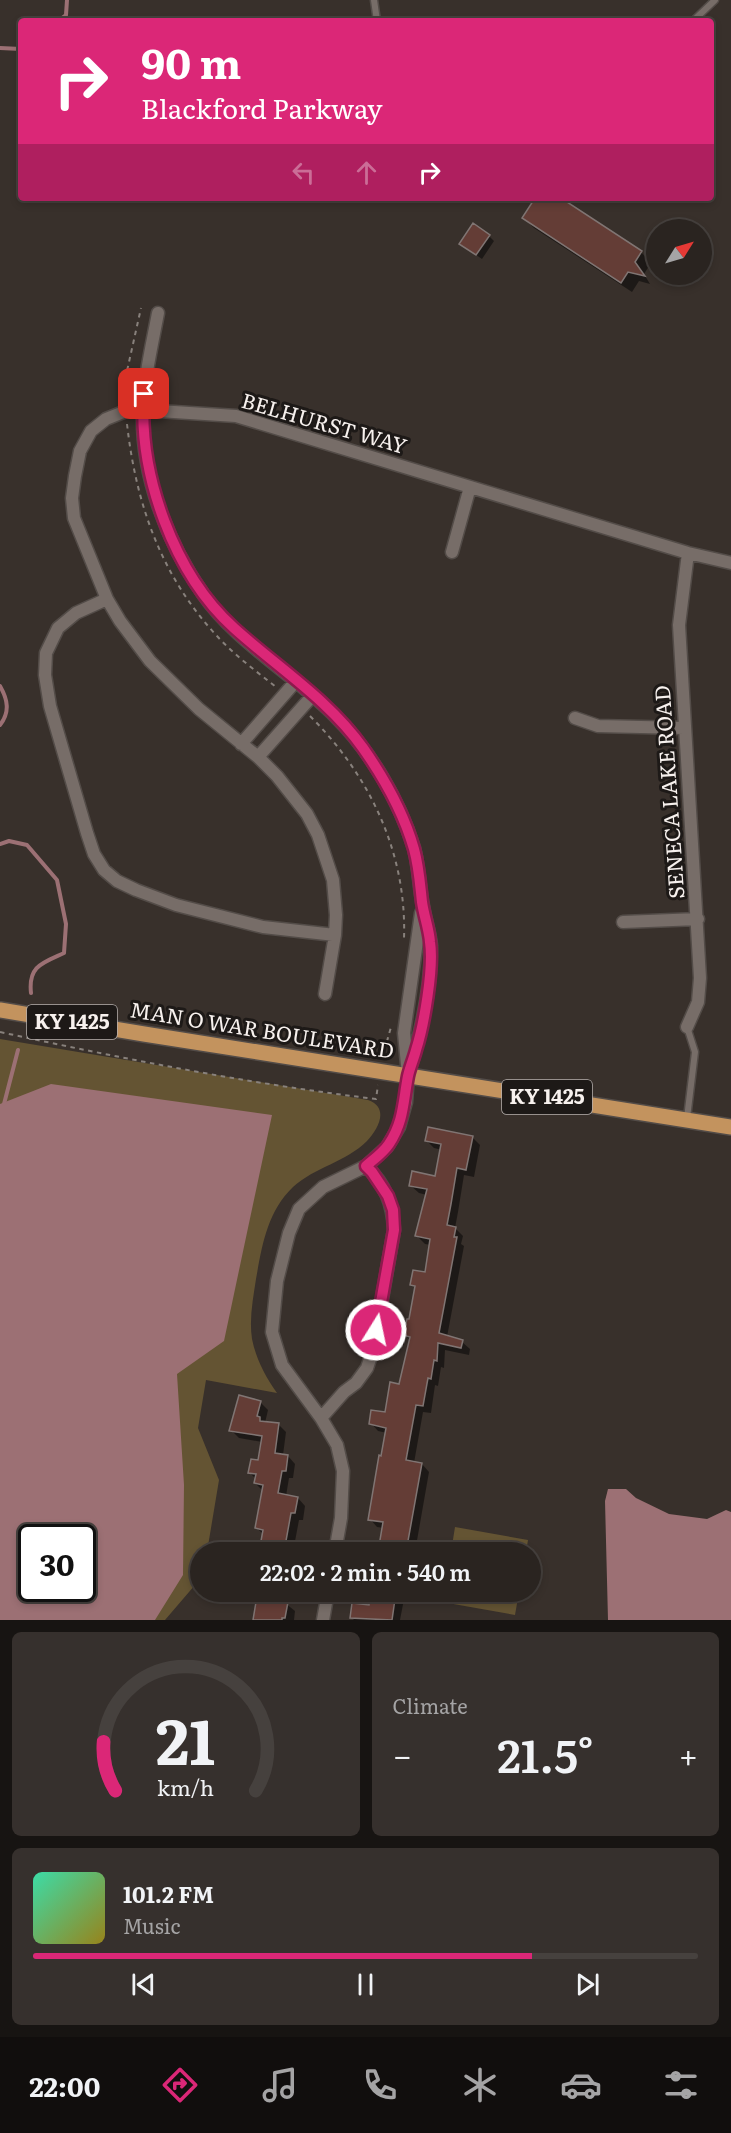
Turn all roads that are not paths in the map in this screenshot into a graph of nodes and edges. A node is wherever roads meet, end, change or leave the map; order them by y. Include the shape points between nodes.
1 (374, 0) edge
2 (715, 0) edge
3 (377, 18) edge
4 (696, 18) edge
5 (158, 313) dead end
6 (143, 410) junction
7 (470, 487) junction
8 (452, 552) dead end
9 (688, 553) junction
10 (731, 563) edge
11 (107, 599) junction
12 (296, 681) junction
13 (313, 695) junction
14 (575, 718) dead end
15 (684, 728) junction
16 (241, 744) junction
17 (258, 757) junction
18 (422, 903) junction
19 (698, 919) junction
20 (623, 922) dead end
21 (335, 935) junction
22 (326, 994) dead end
23 (0, 1010) edge
24 (687, 1027) joint
25 (408, 1075) junction
26 (687, 1119) junction
27 (731, 1127) edge
28 (366, 1166) junction
29 (321, 1418) junction
30 (337, 1542) edge
31 (326, 1602) edge
32 (323, 1620) edge

1 - 3 lane
2 - 4 lane
5 - 6 street
6 - 7 street, BELHURST WAY via 236,416
6 - 11 street, BELHURST WAY via 126,411 106,419 91,431 80,451 72,498 74,518
6 - 12 street via 143,437 159,506 186,567 204,596 231,626
7 - 8 street
7 - 9 street, BELHURST WAY
9 - 10 street, BELHURST WAY
9 - 15 street, SENECA LAKE ROAD via 679,625
11 - 16 street, BELHURST WAY via 150,661
11 - 21 street via 76,613 58,628 46,653 45,675 50,706 87,833 104,870 117,881 176,905 263,927
12 - 13 street
12 - 16 street
13 - 17 street
13 - 18 street via 363,748 392,796 414,848
14 - 15 street via 598,726
15 - 19 street, SENECA LAKE ROAD
16 - 17 street, BELHURST WAY
17 - 21 street, BELHURST WAY via 293,795 318,835 333,880
18 - 25 street via 404,1033
18 - 25 street via 431,945 428,989 421,1035
19 - 20 street
19 - 24 street, SENECA LAKE ROAD via 698,1002
21 - 22 street, BELHURST WAY
23 - 25 main road, MAN O WAR BOULEVARD / KY 1425
24 - 26 lane via 695,1052
25 - 26 main road, MAN O WAR BOULEVARD / KY 1425
25 - 28 street via 399,1127 387,1147
26 - 27 main road, MAN O WAR BOULEVARD / KY 1425
28 - 29 street via 388,1196 394,1230 373,1350 356,1383
28 - 29 street via 323,1187 299,1209 277,1281 272,1332 282,1365
29 - 30 street via 337,1445 343,1471
31 - 32 street

